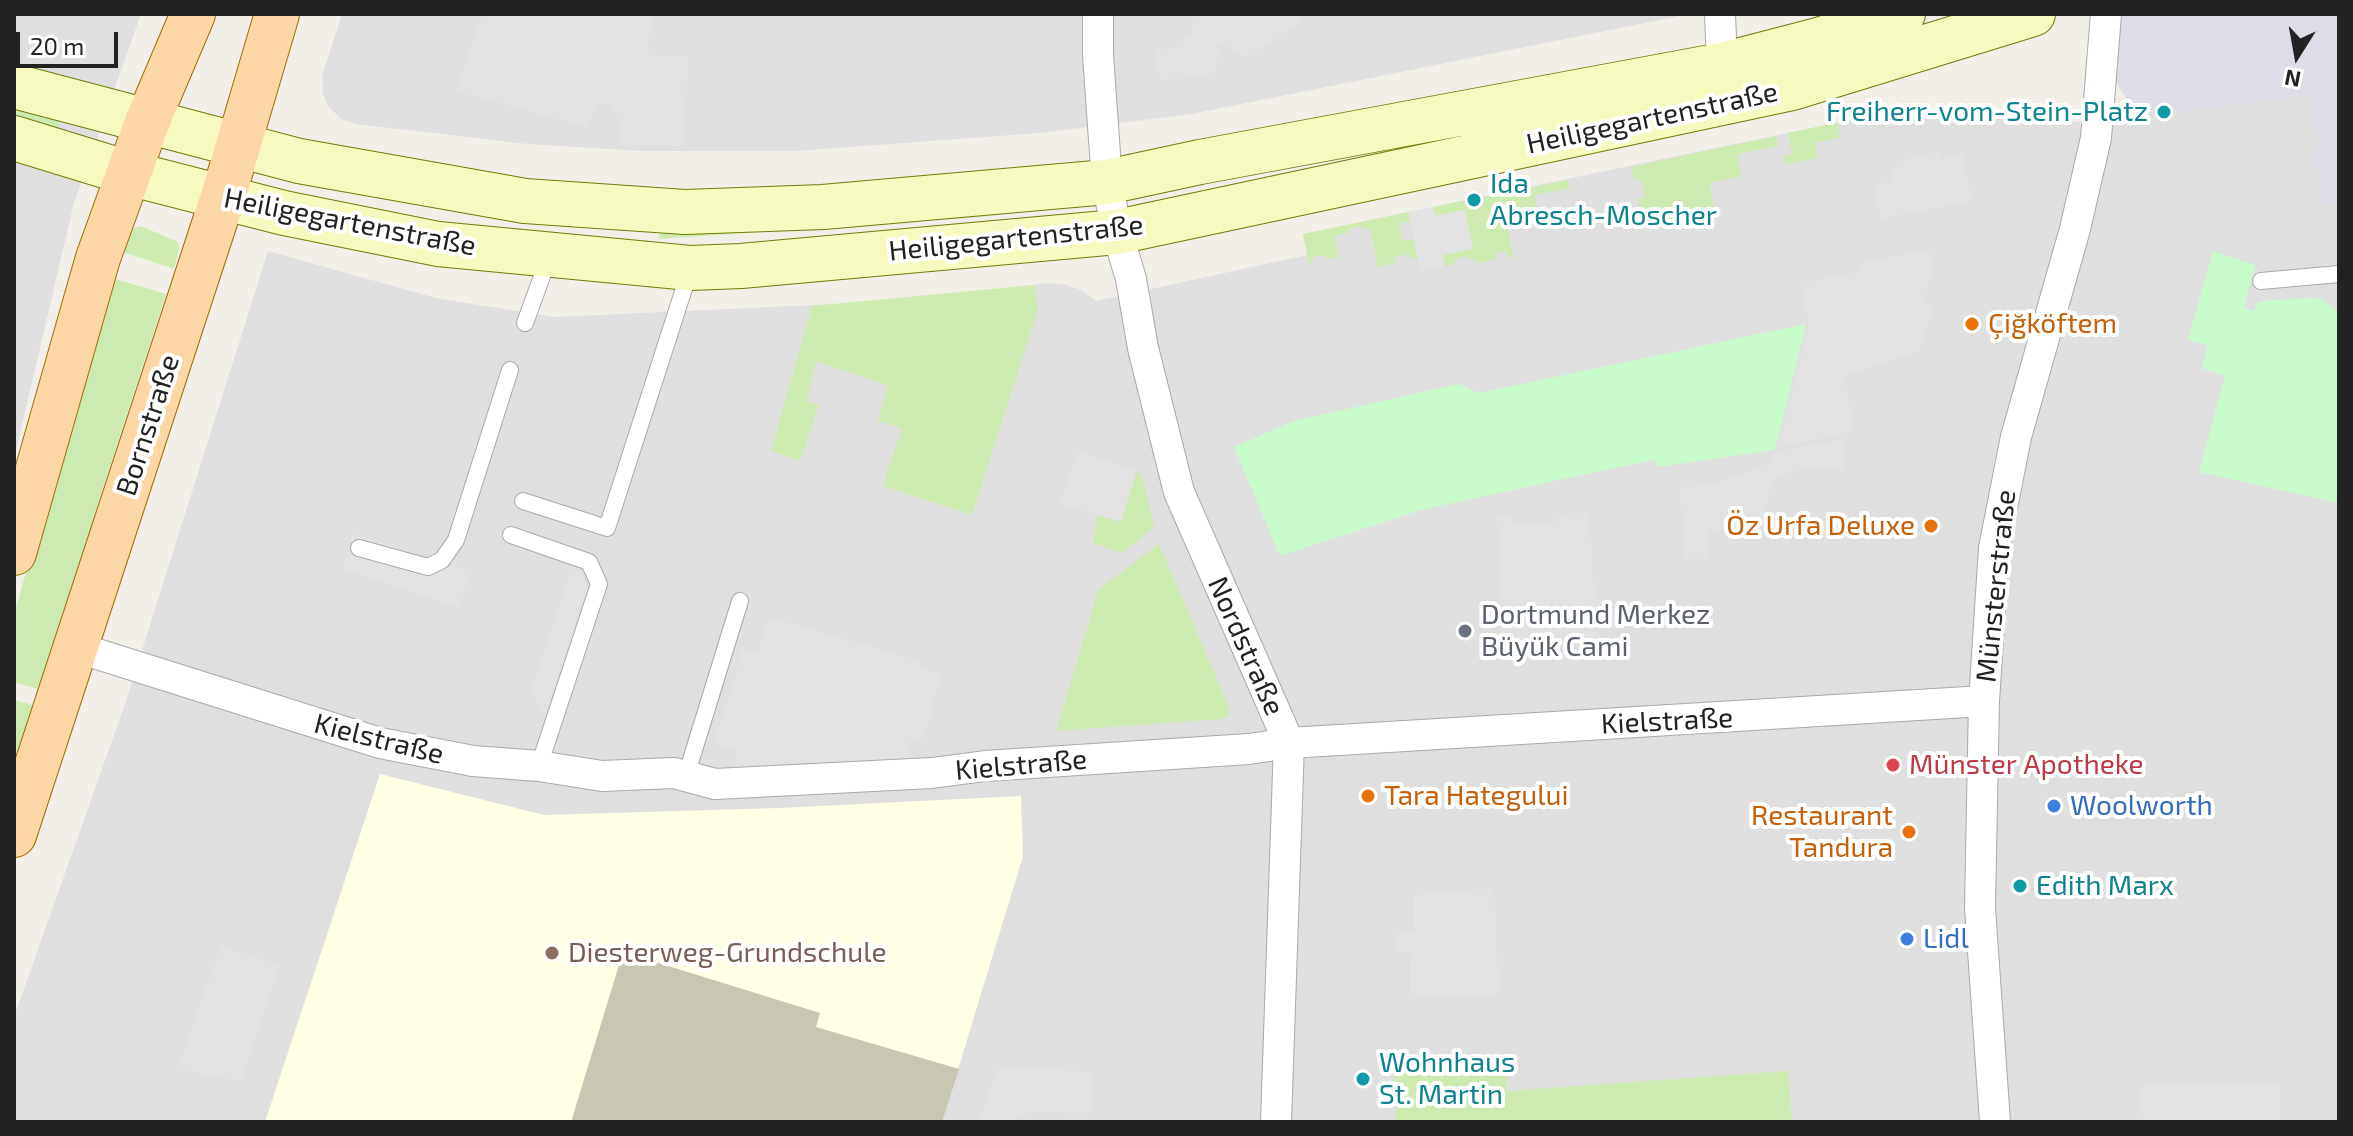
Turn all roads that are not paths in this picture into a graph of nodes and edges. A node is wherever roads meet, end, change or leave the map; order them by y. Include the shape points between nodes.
1 (193, 14) edge
2 (277, 14) edge
3 (1098, 14) edge
4 (1720, 14) edge
5 (1903, 14) edge
6 (2033, 14) edge
7 (2106, 14) edge
8 (1722, 65) junction
9 (14, 86) edge
10 (148, 120) junction
11 (14, 138) edge
12 (239, 146) junction
13 (128, 173) junction
14 (1107, 182) junction
15 (223, 197) junction
16 (1117, 232) junction
17 (549, 255) junction
18 (690, 268) junction
19 (2339, 274) edge
20 (2261, 281) dead end
21 (525, 323) dead end
22 (510, 370) dead end
23 (523, 501) dead end
24 (511, 535) dead end
25 (359, 548) dead end
26 (14, 553) edge
27 (740, 601) dead end
28 (75, 647) junction
29 (1984, 701) junction
30 (1289, 743) junction
31 (539, 766) junction
32 (686, 776) junction
33 (14, 835) edge
34 (1276, 1122) edge
35 (1995, 1122) edge

1 - 10 main road
2 - 12 main road, Bornstraße
3 - 14 street, Nordstraße
4 - 8 street
5 - 8 main road, Heiligegartenstraße
6 - 16 main road, Heiligegartenstraße via 1792,88
7 - 29 street, Münsterstraße via 2096,138 2016,437 1994,548
8 - 14 main road, Heiligegartenstraße
9 - 10 main road, Heiligegartenstraße
10 - 12 main road, Heiligegartenstraße
10 - 13 main road
11 - 13 main road, Heiligegartenstraße
12 - 14 main road, Heiligegartenstraße via 525,201 655,211 823,207
12 - 15 main road, Bornstraße
13 - 15 main road, Heiligegartenstraße
13 - 26 main road via 98,258
14 - 16 street, Nordstraße
15 - 17 main road, Heiligegartenstraße via 438,244
15 - 28 main road, Bornstraße
16 - 18 main road, Heiligegartenstraße
16 - 30 street, Nordstraße via 1179,492
17 - 18 main road, Heiligegartenstraße
17 - 21 lane
18 - 23 lane via 607,528
19 - 20 lane
22 - 25 lane via 456,540 442,560 428,567
24 - 31 lane via 589,562 599,584
27 - 32 lane
28 - 31 street, Kielstraße via 380,743 473,761
28 - 33 main road, Bornstraße
29 - 30 street, Kielstraße
29 - 35 street, Münsterstraße via 1980,908
30 - 32 street, Kielstraße via 932,773 715,784
30 - 34 street, Nordstraße
31 - 32 street, Kielstraße via 602,776

